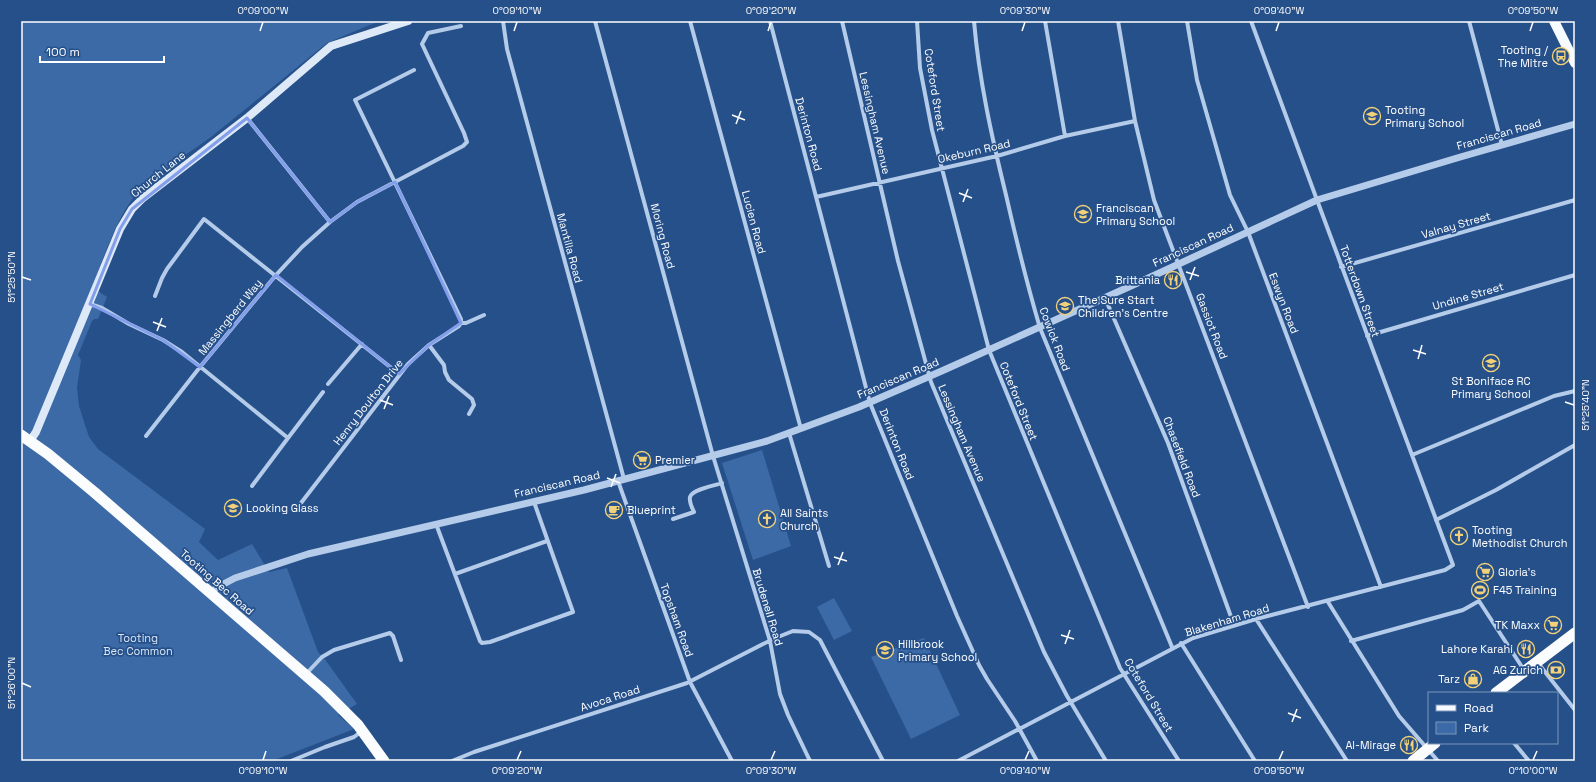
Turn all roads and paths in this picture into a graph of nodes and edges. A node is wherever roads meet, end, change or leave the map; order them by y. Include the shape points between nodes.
1 (408, 21) edge
2 (503, 21) edge
3 (595, 21) edge
4 (690, 21) edge
5 (770, 21) edge
6 (842, 21) edge
7 (917, 21) edge
8 (974, 21) edge
9 (1045, 21) edge
10 (1118, 21) edge
11 (1187, 21) edge
12 (1251, 21) edge
13 (1469, 21) edge
14 (1554, 21) edge
15 (461, 26) dead end
16 (1571, 50) edge
17 (1575, 63) edge
18 (414, 70) dead end
19 (247, 118) junction
20 (1135, 121) junction
21 (1575, 124) edge
22 (1065, 136) junction
23 (1502, 145) junction
24 (997, 156) junction
25 (942, 168) junction
26 (395, 182) junction
27 (880, 183) junction
28 (816, 197) junction
29 (1317, 200) junction
30 (1575, 200) edge
31 (330, 222) junction
32 (1248, 232) junction
33 (1179, 264) junction
34 (1341, 266) junction
35 (276, 275) junction
36 (1575, 275) edge
37 (155, 296) dead end
38 (1105, 298) junction
39 (90, 304) junction
40 (484, 315) dead end
41 (461, 323) junction
42 (1040, 328) junction
43 (1367, 336) junction
44 (362, 344) junction
45 (429, 345) junction
46 (989, 350) junction
47 (200, 367) junction
48 (399, 374) junction
49 (930, 376) junction
50 (328, 384) dead end
51 (1575, 391) edge
52 (323, 392) dead end
53 (870, 403) junction
54 (469, 414) dead end
55 (801, 429) junction
56 (789, 433) junction
57 (146, 436) dead end
58 (25, 438) edge
59 (288, 438) junction
60 (1575, 445) edge
61 (1412, 455) junction
62 (713, 456) junction
63 (621, 480) junction
64 (722, 483) junction
65 (252, 486) dead end
66 (533, 501) junction
67 (301, 503) dead end
68 (673, 519) dead end
69 (1436, 520) junction
70 (436, 524) junction
71 (547, 541) junction
72 (829, 566) dead end
73 (1452, 566) joint
74 (455, 574) junction
75 (1382, 587) junction
76 (211, 593) junction
77 (1328, 602) junction
78 (1308, 607) junction
79 (1256, 619) junction
80 (1234, 625) junction
81 (1575, 633) edge
82 (770, 641) junction
83 (1351, 641) junction
84 (1181, 643) junction
85 (1172, 647) junction
86 (401, 660) dead end
87 (1536, 661) junction
88 (1524, 671) junction
89 (1123, 674) junction
90 (305, 675) junction
91 (690, 682) junction
92 (1497, 692) edge
93 (1071, 702) junction
94 (1575, 710) edge
95 (1019, 728) junction
96 (362, 731) junction
97 (1428, 743) edge
98 (1515, 744) edge
99 (1431, 746) edge
100 (291, 761) edge
101 (384, 761) edge
102 (452, 761) edge
103 (732, 761) edge
104 (810, 761) edge
105 (883, 761) edge
106 (958, 761) edge
107 (1037, 761) edge
108 (1106, 761) edge
109 (1179, 761) edge
110 (1255, 761) edge
111 (1347, 761) edge
112 (1413, 761) edge
113 (1438, 761) edge
114 (1529, 761) edge

1 - 19 main road, Church Lane via 330,46
2 - 63 street, Mantilla Road via 509,56
3 - 62 street, Moring Road
4 - 55 street, Lucien Road
5 - 28 street, Derinton Road
6 - 27 street, Lessingham Avenue
7 - 25 street, Coteford Street via 920,68
8 - 24 street, Cowick Road via 978,61
9 - 22 street
10 - 20 street, Gassiot Road
11 - 32 street, Eswyn Road via 1197,80 1228,188
12 - 29 street, Totterdown Street
13 - 23 street
14 - 16 main road
15 - 26 street, Massingberd Way via 428,33 422,44 467,142
16 - 17 main road
18 - 26 street via 355,100
19 - 31 street
19 - 39 main road, Church Lane via 132,209 120,229
20 - 22 street, Okeburn Road
20 - 33 street, Gassiot Road via 1154,200
21 - 23 street, Franciscan Road
22 - 24 street, Okeburn Road
23 - 29 street, Franciscan Road
24 - 25 street, Okeburn Road
24 - 42 street, Cowick Road via 1028,290
25 - 27 street, Okeburn Road
25 - 46 street, Coteford Street
26 - 31 street, Massingberd Way via 357,202
26 - 41 street
27 - 28 street, Okeburn Road
27 - 49 street, Lessingham Avenue
28 - 53 street, Derinton Road
29 - 32 street, Franciscan Road
29 - 34 street, Totterdown Street
30 - 34 street, Valnay Street
31 - 35 street, Massingberd Way
32 - 33 street, Franciscan Road
32 - 75 street, Eswyn Road
33 - 38 street, Franciscan Road
33 - 78 street, Gassiot Road
34 - 43 street, Totterdown Street
35 - 37 street via 204,219 167,269
35 - 44 street
35 - 47 street, Massingberd Way
36 - 43 street, Undine Street
38 - 42 street, Franciscan Road
38 - 80 street, Chasefield Road via 1168,443
39 - 47 street, Massingberd Way via 163,340
39 - 58 main road, Church Lane via 36,432
40 - 41 street, Henry Doulton Drive
41 - 45 street, Henry Doulton Drive
42 - 46 street, Franciscan Road
42 - 85 street, Cowick Road
43 - 61 street, Totterdown Street
44 - 48 street
44 - 50 street
45 - 48 street, Henry Doulton Drive
45 - 54 street via 444,365 449,380 472,399 474,405
46 - 49 street, Franciscan Road
46 - 89 street, Coteford Street
47 - 57 street
47 - 59 street
48 - 67 street, Henry Doulton Drive
49 - 53 street, Franciscan Road
49 - 93 street, Lessingham Avenue via 1044,652
51 - 61 street via 1554,396
52 - 59 street
53 - 55 street, Franciscan Road
53 - 95 street, Derinton Road via 979,665
55 - 56 street, Franciscan Road
56 - 62 street, Franciscan Road
56 - 72 street
58 - 76 highway, Tooting Bec Road via 88,487
59 - 65 street
60 - 69 street via 1496,490
61 - 69 street, Totterdown Street
62 - 63 street, Franciscan Road
62 - 64 street, Brudenell Road
63 - 66 street, Franciscan Road
63 - 91 street, Topsham Road
64 - 68 street via 694,492 690,496 694,512
64 - 82 street, Brudenell Road
66 - 70 street, Franciscan Road
66 - 71 street
69 - 73 street, Totterdown Street via 1453,562
70 - 74 street
70 - 76 street, Franciscan Road via 284,561 224,583
71 - 74 street
71 - 74 street via 573,612 490,642 482,643 480,640
73 - 75 street, Blakenham Road
75 - 77 street, Blakenham Road
76 - 90 highway, Tooting Bec Road
77 - 78 street, Blakenham Road
77 - 83 street
78 - 79 street, Blakenham Road
79 - 80 street, Blakenham Road
79 - 111 street
80 - 84 street, Blakenham Road
81 - 87 highway
82 - 91 street, Avoca Road
82 - 104 street, Brudenell Road via 782,700
82 - 105 street, Avoca Road via 797,630 809,632 820,640
83 - 88 street via 1463,610 1479,601
83 - 97 street via 1399,716
84 - 85 street, Blakenham Road
84 - 110 street
85 - 89 street, Blakenham Road
86 - 90 street via 390,633 334,650 322,657
87 - 88 highway
87 - 94 street
88 - 92 highway
89 - 93 street, Blakenham Road
89 - 109 street, Coteford Street
90 - 96 highway, Tooting Bec Road via 350,716
91 - 102 street, Avoca Road
91 - 103 street, Topsham Road
93 - 95 street, Blakenham Road
93 - 108 street, Lessingham Avenue
95 - 106 street, Blakenham Road
95 - 107 street, Derinton Road
96 - 100 street via 354,737
96 - 101 highway, Tooting Bec Road
98 - 114 street
99 - 112 highway
99 - 113 street

